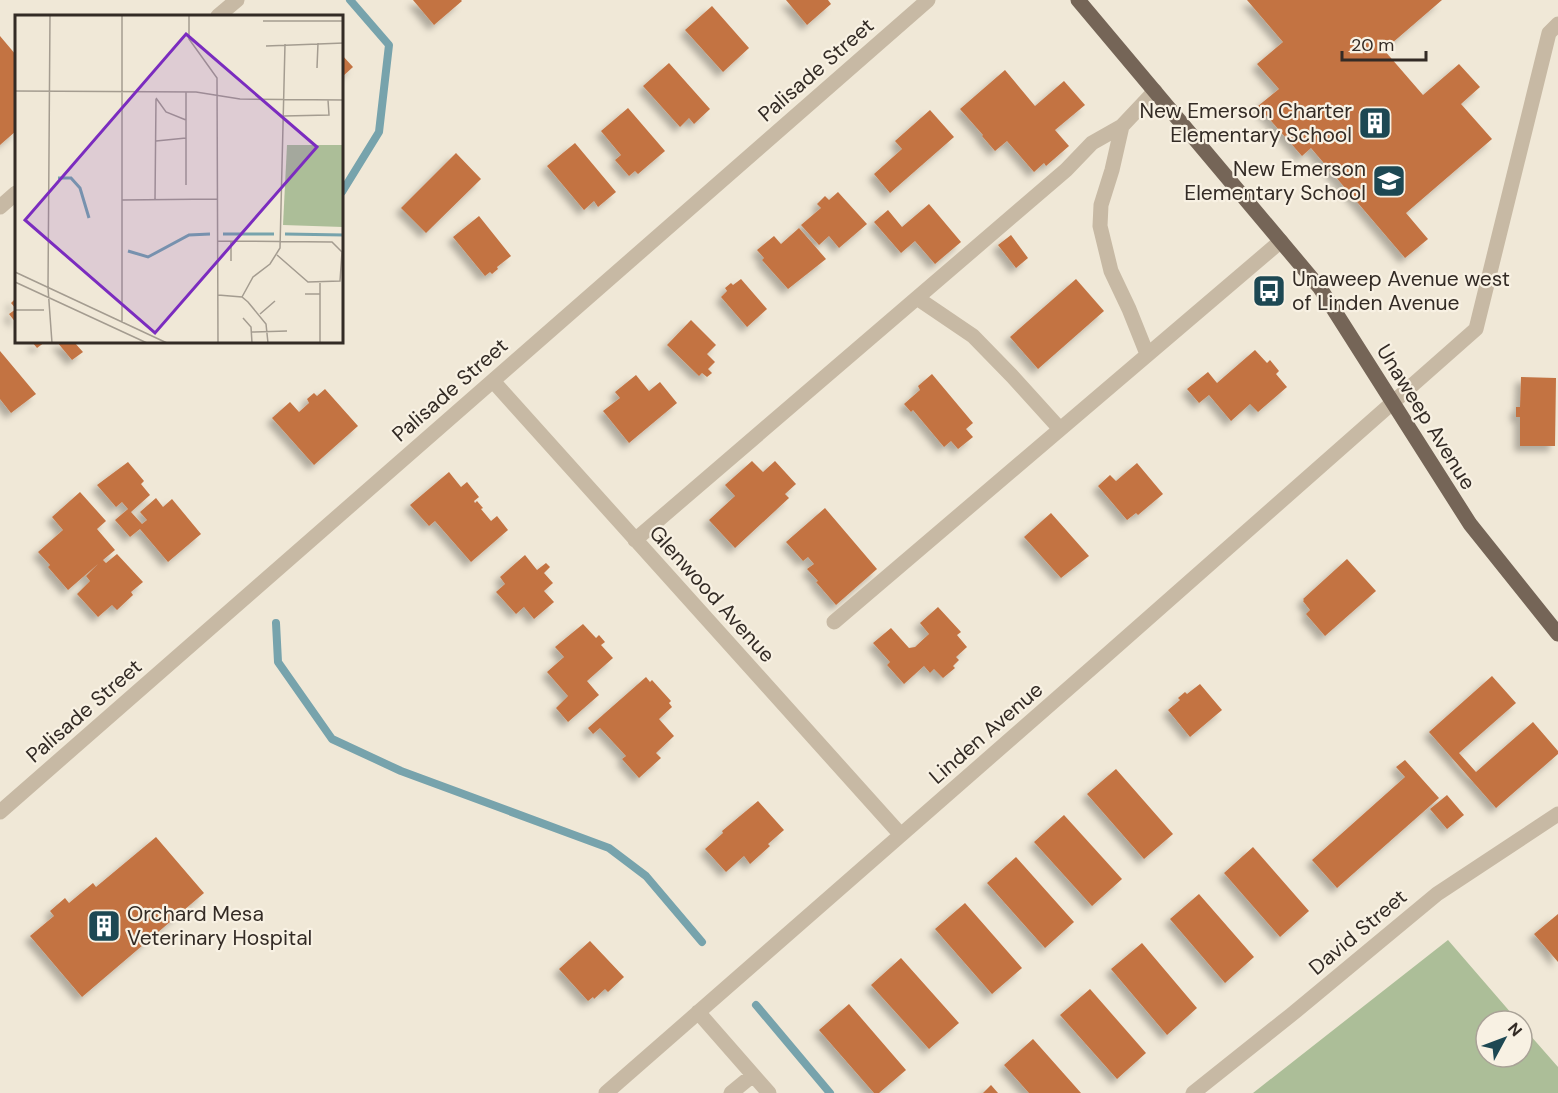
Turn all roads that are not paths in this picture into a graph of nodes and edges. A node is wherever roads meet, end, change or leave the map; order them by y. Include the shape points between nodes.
1 (237, 0) edge
2 (928, 0) edge
3 (1078, 0) edge
4 (219, 15) edge
5 (1558, 24) edge
6 (1155, 91) junction
7 (1122, 126) junction
8 (15, 194) edge
9 (0, 207) edge
10 (1281, 240) junction
11 (917, 298) junction
12 (1147, 354) junction
13 (492, 381) junction
14 (1391, 402) junction
15 (1060, 429) junction
16 (635, 540) junction
17 (834, 622) dead end
18 (1558, 634) edge
19 (0, 812) edge
20 (1558, 814) edge
21 (901, 835) junction
22 (699, 1012) junction
23 (753, 1075) junction
24 (606, 1093) edge
25 (732, 1093) edge
26 (769, 1093) edge
27 (1193, 1093) edge

1 - 4 street
2 - 13 street, Palisade Street
3 - 6 main road, Unaweep Avenue
5 - 14 street, Linden Avenue via 1549,33 1476,329
6 - 7 street
6 - 10 main road, Unaweep Avenue
7 - 11 street via 1092,143
7 - 12 street via 1101,205 1100,226 1111,271
8 - 9 street
10 - 12 street
10 - 14 main road, Unaweep Avenue via 1320,288
11 - 15 street via 973,336
11 - 16 street
12 - 15 street
13 - 16 street, Glenwood Avenue
13 - 19 street, Palisade Street
14 - 18 main road, Unaweep Avenue via 1470,524
14 - 21 street, Linden Avenue
15 - 17 street
16 - 21 street, Glenwood Avenue
20 - 27 street, David Street via 1437,894
21 - 22 street, Linden Avenue
22 - 23 street
22 - 24 street, Linden Avenue
23 - 25 street
23 - 26 street

